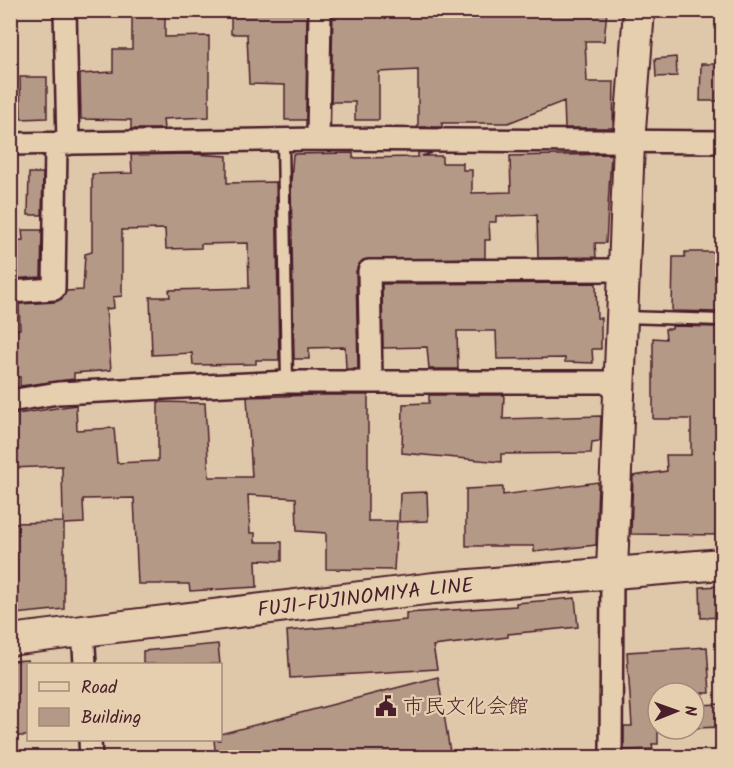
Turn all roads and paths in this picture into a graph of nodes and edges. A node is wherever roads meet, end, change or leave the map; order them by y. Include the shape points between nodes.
1 (65, 10) edge
2 (320, 10) edge
3 (639, 10) edge
4 (283, 139) junction
5 (318, 139) junction
6 (723, 142) edge
7 (629, 143) junction
8 (10, 144) edge
9 (62, 144) junction
10 (623, 270) junction
11 (10, 292) edge
12 (622, 317) junction
13 (723, 320) edge
14 (371, 381) junction
15 (287, 382) junction
16 (620, 382) junction
17 (10, 401) edge
18 (723, 564) edge
19 (612, 572) junction
20 (83, 630) junction
21 (10, 639) edge
22 (85, 663) edge
23 (90, 741) edge
24 (91, 758) edge
25 (611, 758) edge

1 - 9 street
2 - 5 street
3 - 7 main road
4 - 5 street
4 - 9 street
4 - 15 lane
5 - 7 street
6 - 7 street
7 - 10 main road
8 - 9 street
9 - 11 street via 54,289
10 - 12 main road
10 - 14 street via 369,271
12 - 13 lane
12 - 16 main road
14 - 15 street
14 - 16 street
15 - 17 street via 58,393
16 - 19 main road
18 - 19 main road, FUJI-FUJINOMIYA LINE
19 - 20 main road, FUJI-FUJINOMIYA LINE via 435,588
19 - 25 street
20 - 21 main road, FUJI-FUJINOMIYA LINE
20 - 22 street
23 - 24 street

